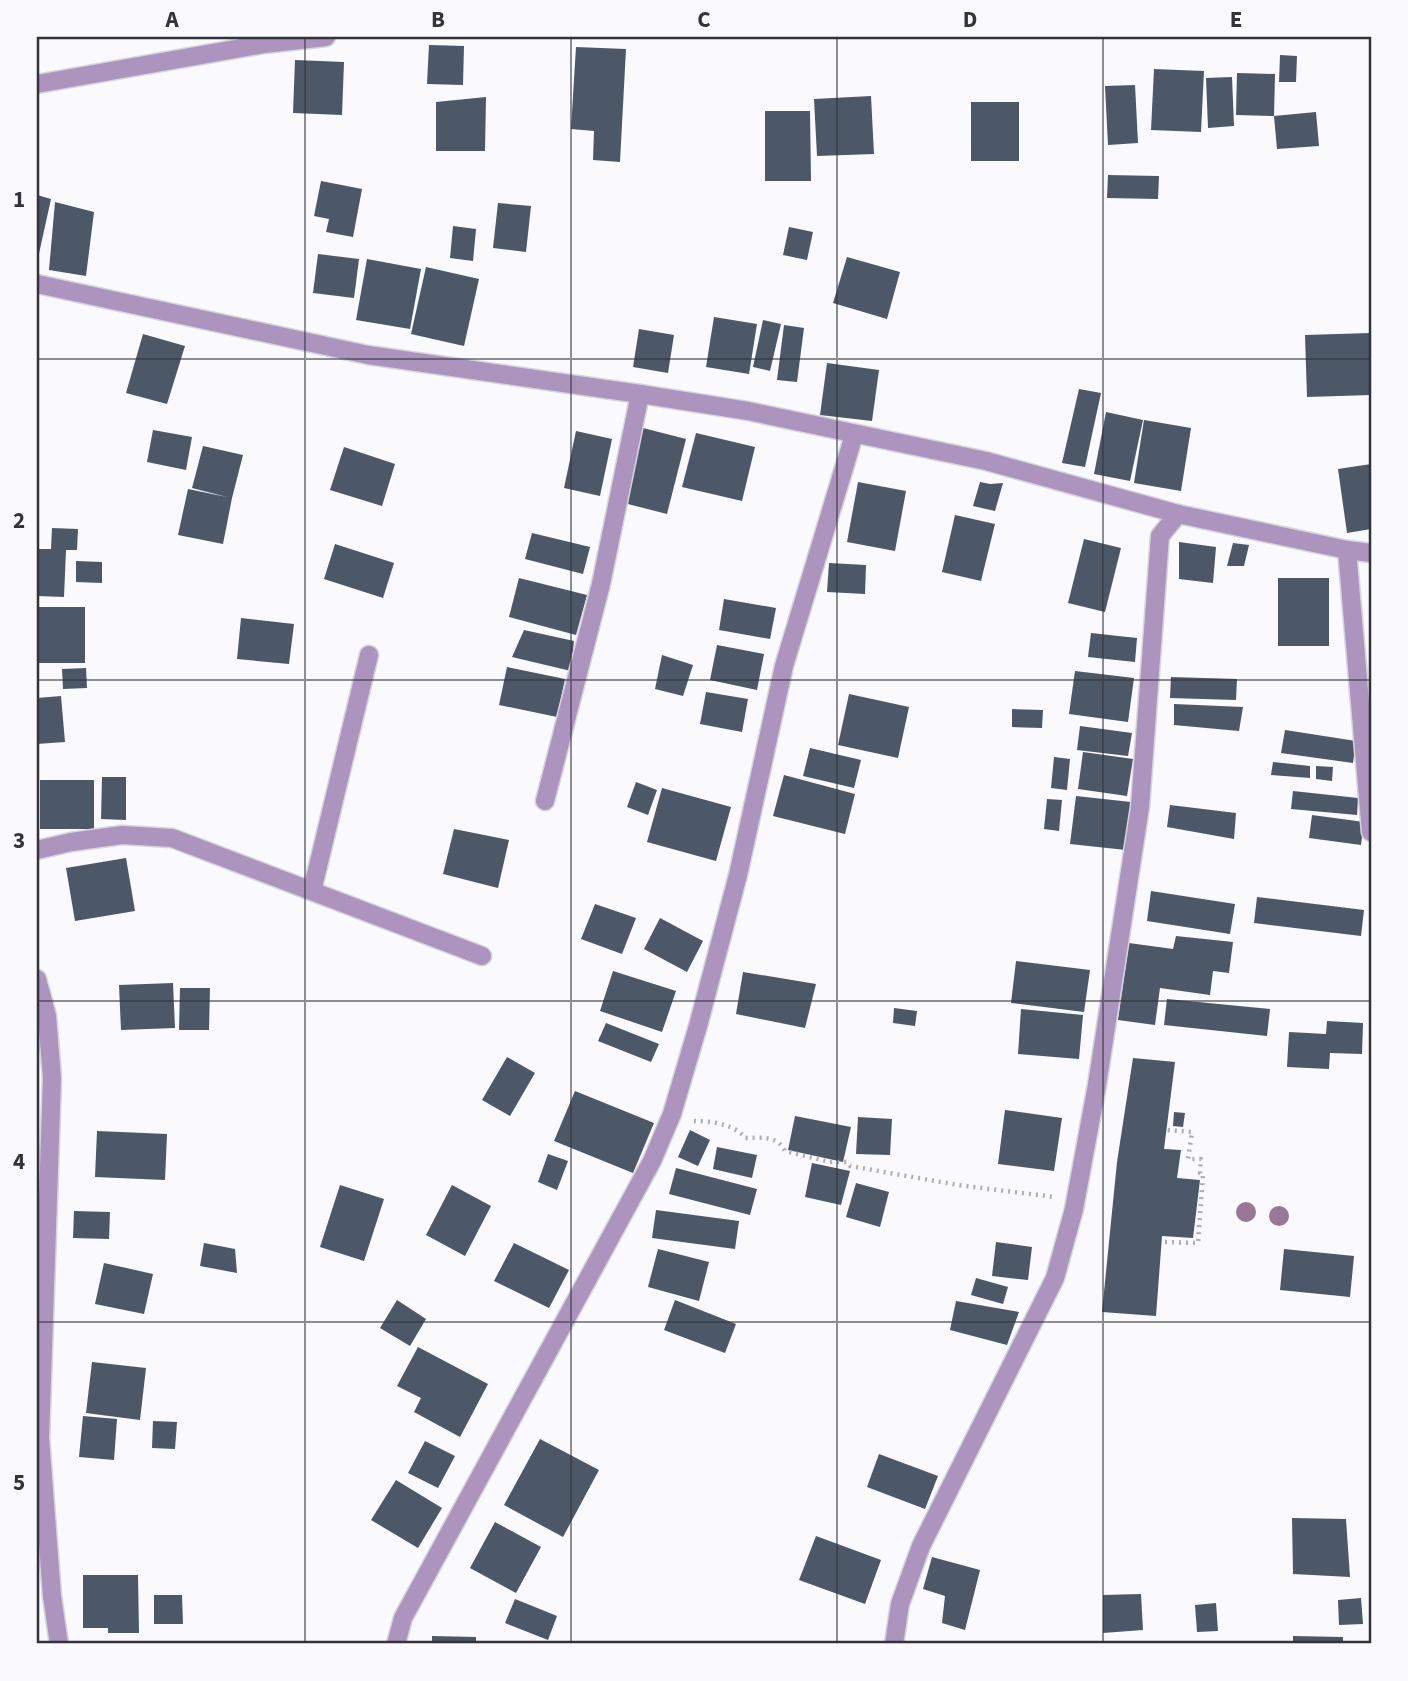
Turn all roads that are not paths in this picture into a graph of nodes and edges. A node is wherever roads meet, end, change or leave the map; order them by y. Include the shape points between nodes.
1 (326, 37) edge
2 (37, 84) edge
3 (37, 284) edge
4 (640, 394) junction
5 (854, 435) junction
6 (1178, 513) junction
7 (1347, 550) junction
8 (1371, 553) edge
9 (369, 655) dead end
10 (545, 801) dead end
11 (1371, 832) edge
12 (37, 850) edge
13 (312, 891) junction
14 (482, 956) dead end
15 (37, 979) edge
16 (44, 1079) edge
17 (59, 1644) edge
18 (396, 1644) edge
19 (894, 1644) edge

1 - 2 street
3 - 4 street via 368,355
4 - 5 street via 748,411
4 - 10 street via 601,584
5 - 6 street via 986,461
5 - 18 street via 783,666 738,875 672,1114 652,1161 403,1618
6 - 7 street
6 - 19 street via 1160,536 1140,807 1076,1199 1055,1278 921,1546 900,1604
7 - 8 street
7 - 11 street
9 - 13 street
12 - 13 street via 122,835 172,838
13 - 14 street
15 - 16 street via 47,1016
16 - 17 street via 40,1438 51,1596

